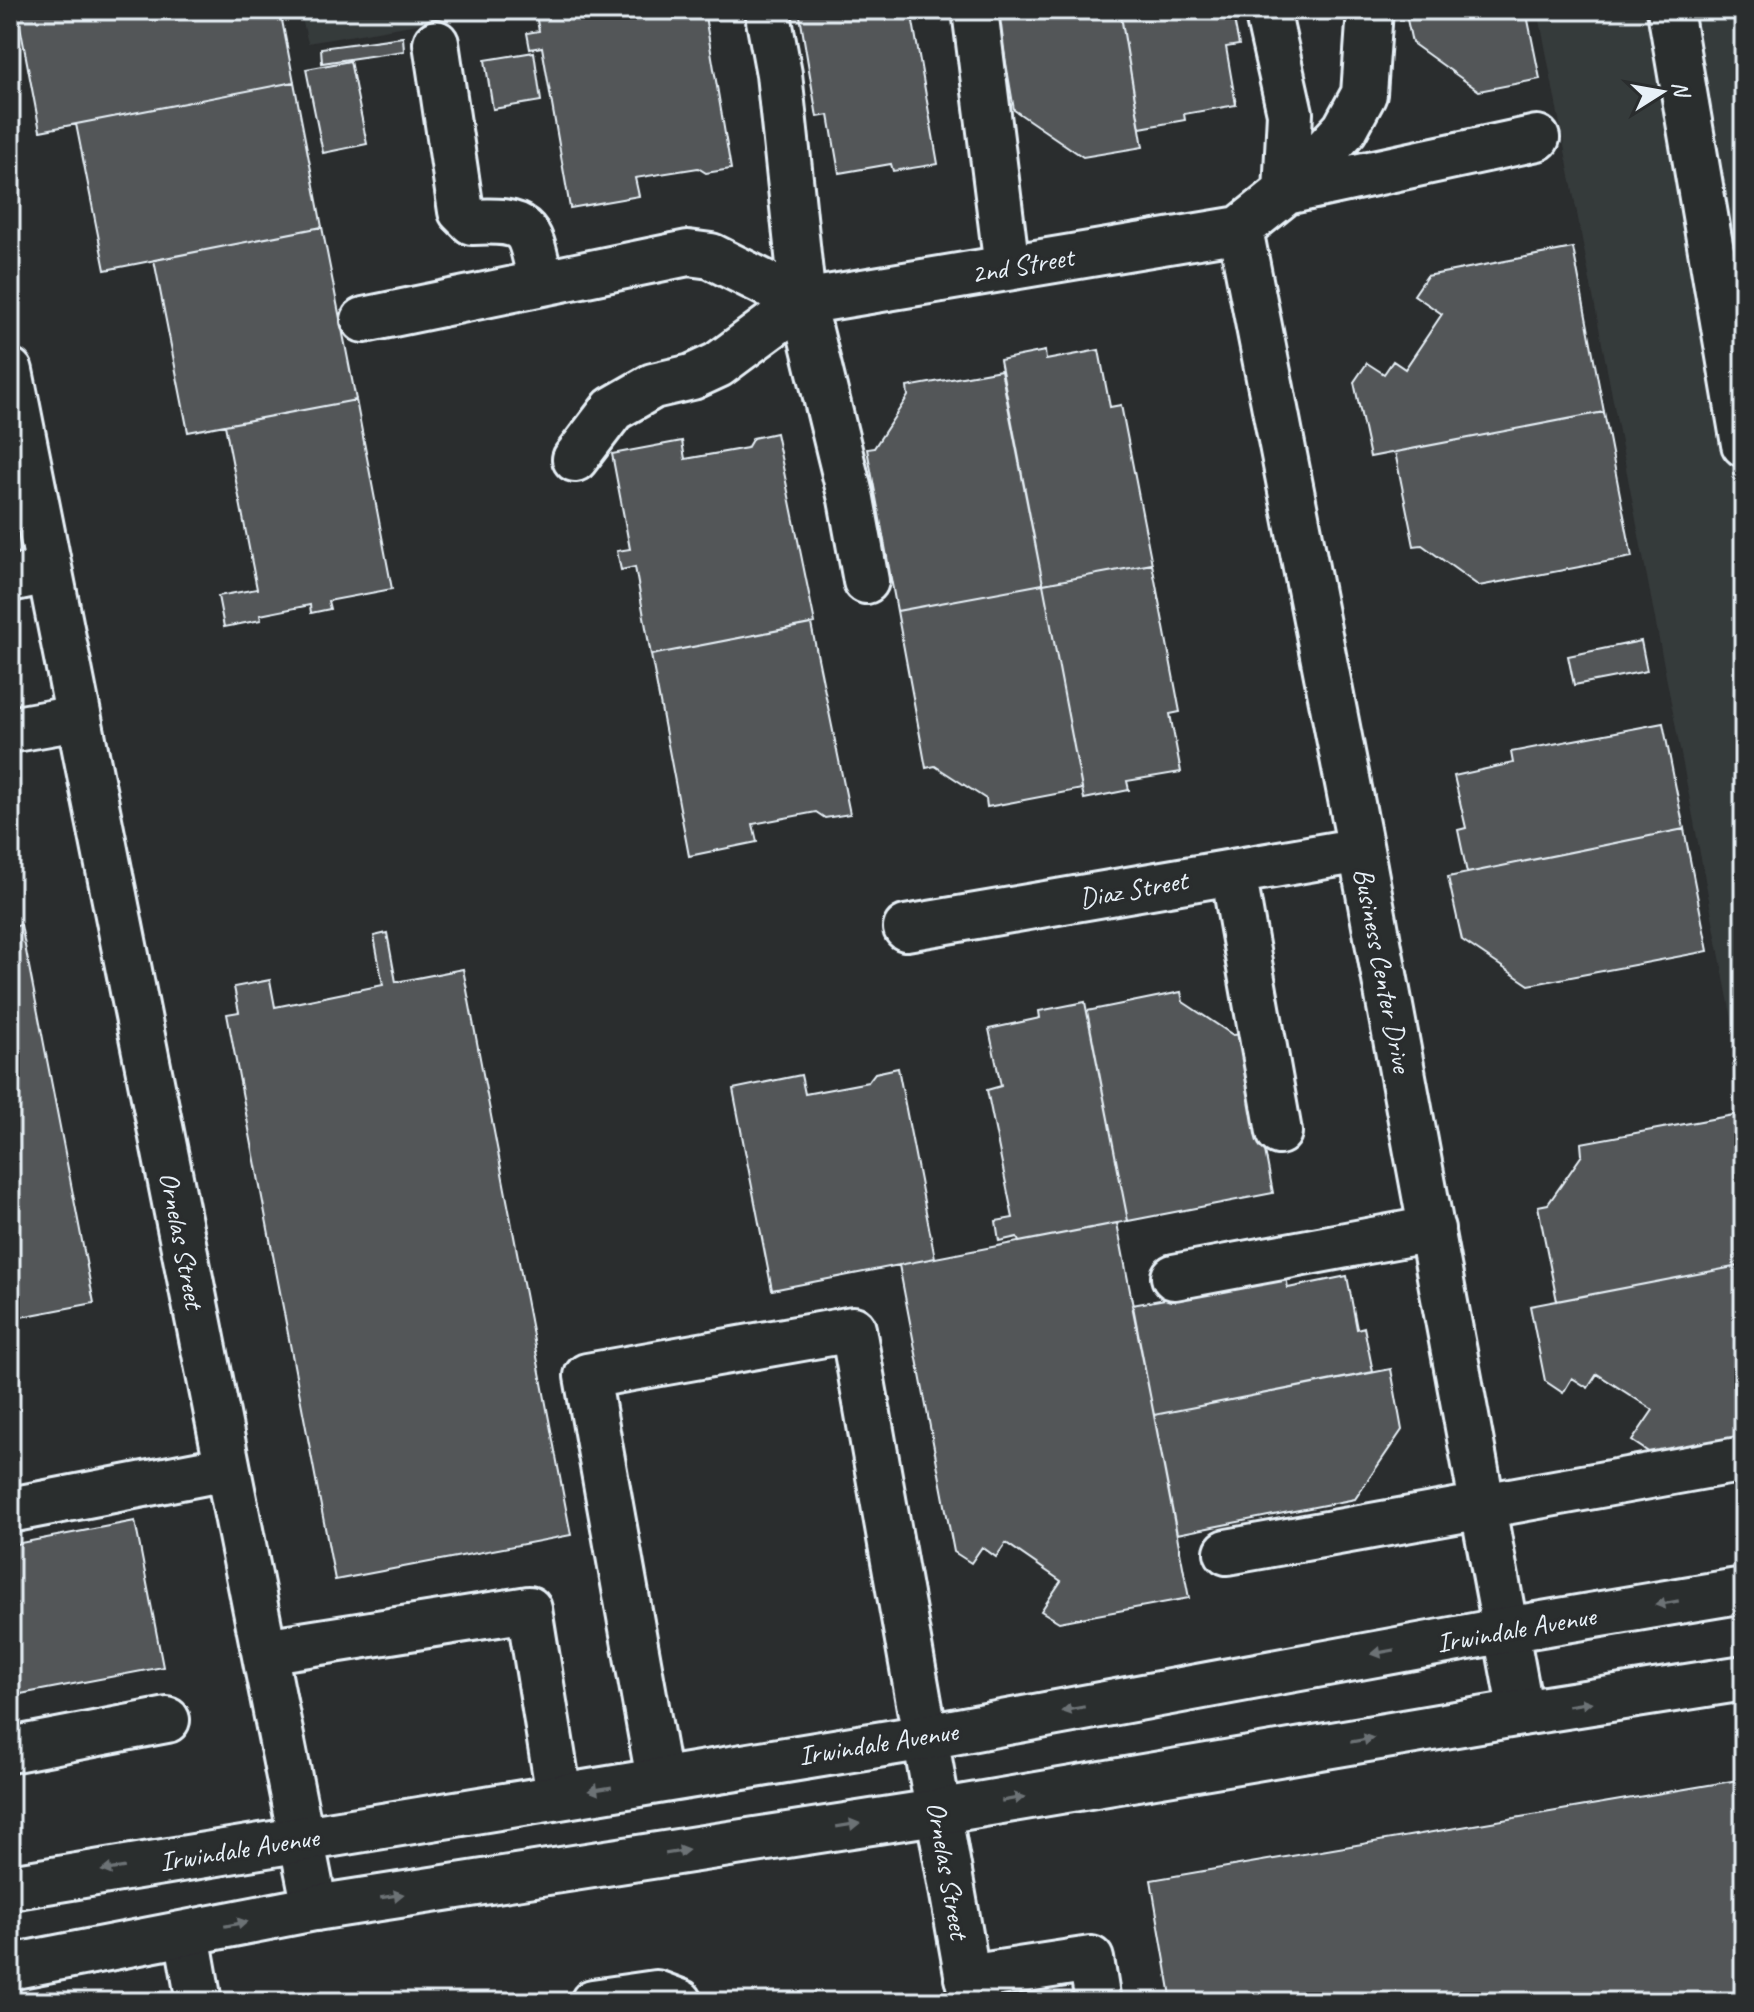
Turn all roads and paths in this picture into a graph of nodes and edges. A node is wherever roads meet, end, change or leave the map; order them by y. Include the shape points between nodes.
1 (975, 10) edge
2 (1267, 10) edge
3 (1370, 10) edge
4 (1670, 10) edge
5 (769, 20) dead end
6 (436, 43) dead end
7 (1537, 138) dead end
8 (1286, 192) junction
9 (1240, 229) junction
10 (1007, 268) junction
11 (541, 283) junction
12 (803, 302) junction
13 (364, 320) dead end
14 (10, 371) edge
15 (1744, 444) edge
16 (575, 459) dead end
17 (29, 575) edge
18 (866, 581) dead end
19 (77, 718) junction
20 (10, 730) edge
21 (1361, 850) junction
22 (1233, 872) junction
23 (906, 928) dead end
24 (1279, 1132) dead end
25 (1432, 1229) junction
26 (1174, 1277) dead end
27 (1744, 1459) edge
28 (227, 1468) junction
29 (1482, 1505) junction
30 (10, 1510) edge
31 (1227, 1552) dead end
32 (1744, 1590) edge
33 (1506, 1630) junction
34 (264, 1651) junction
35 (1744, 1678) edge
36 (1521, 1713) junction
37 (167, 1720) dead end
38 (926, 1737) junction
39 (10, 1750) edge
40 (659, 1779) junction
41 (559, 1796) junction
42 (936, 1812) junction
43 (301, 1838) junction
44 (10, 1887) edge
45 (315, 1908) junction
46 (187, 1934) junction
47 (10, 1967) edge
48 (970, 1990) edge
49 (199, 2002) edge
50 (593, 2002) edge
51 (680, 2002) edge
52 (1098, 2002) edge

1 - 10 street
2 - 8 street via 1290,113
3 - 8 street via 1364,94 1345,129
4 - 15 street
5 - 12 street
6 - 11 street via 461,211 472,222 521,225 532,241
7 - 8 street
8 - 9 street
9 - 10 street, 2nd Street
9 - 21 street, Business Center Drive
10 - 12 street, 2nd Street
11 - 12 street via 688,253 711,256
11 - 13 street
12 - 16 street via 718,365 653,386 613,409
12 - 18 street
14 - 17 street, Ornelas Street
17 - 19 street, Ornelas Street
19 - 20 street
19 - 28 street, Ornelas Street
21 - 22 street, Diaz Street
21 - 25 street, Business Center Drive
22 - 23 street, Diaz Street
22 - 24 street
25 - 26 street
25 - 29 street, Business Center Drive
27 - 29 street
28 - 30 street
28 - 34 street, Ornelas Street
29 - 31 street
29 - 33 street, Business Center Drive
32 -> 33 street, Irwindale Avenue
33 - 36 street, Business Center Drive
33 -> 38 street, Irwindale Avenue
34 - 41 street via 529,1609
34 - 43 street, Ornelas Street
36 -> 35 street
42 -> 36 street
37 - 39 street
38 - 40 street, Irwindale Avenue
38 - 40 street, Ornelas Street via 853,1329 587,1376
38 - 42 street, Ornelas Street
40 -> 41 street, Irwindale Avenue
41 - 43 street, Irwindale Avenue
45 -> 42 street
42 - 48 street, Ornelas Street
43 -> 44 street, Irwindale Avenue
43 - 45 street, Ornelas Street
46 -> 45 street
46 - 47 street
46 - 49 street
48 - 52 street via 1091,1959
50 - 51 street via 656,1993

